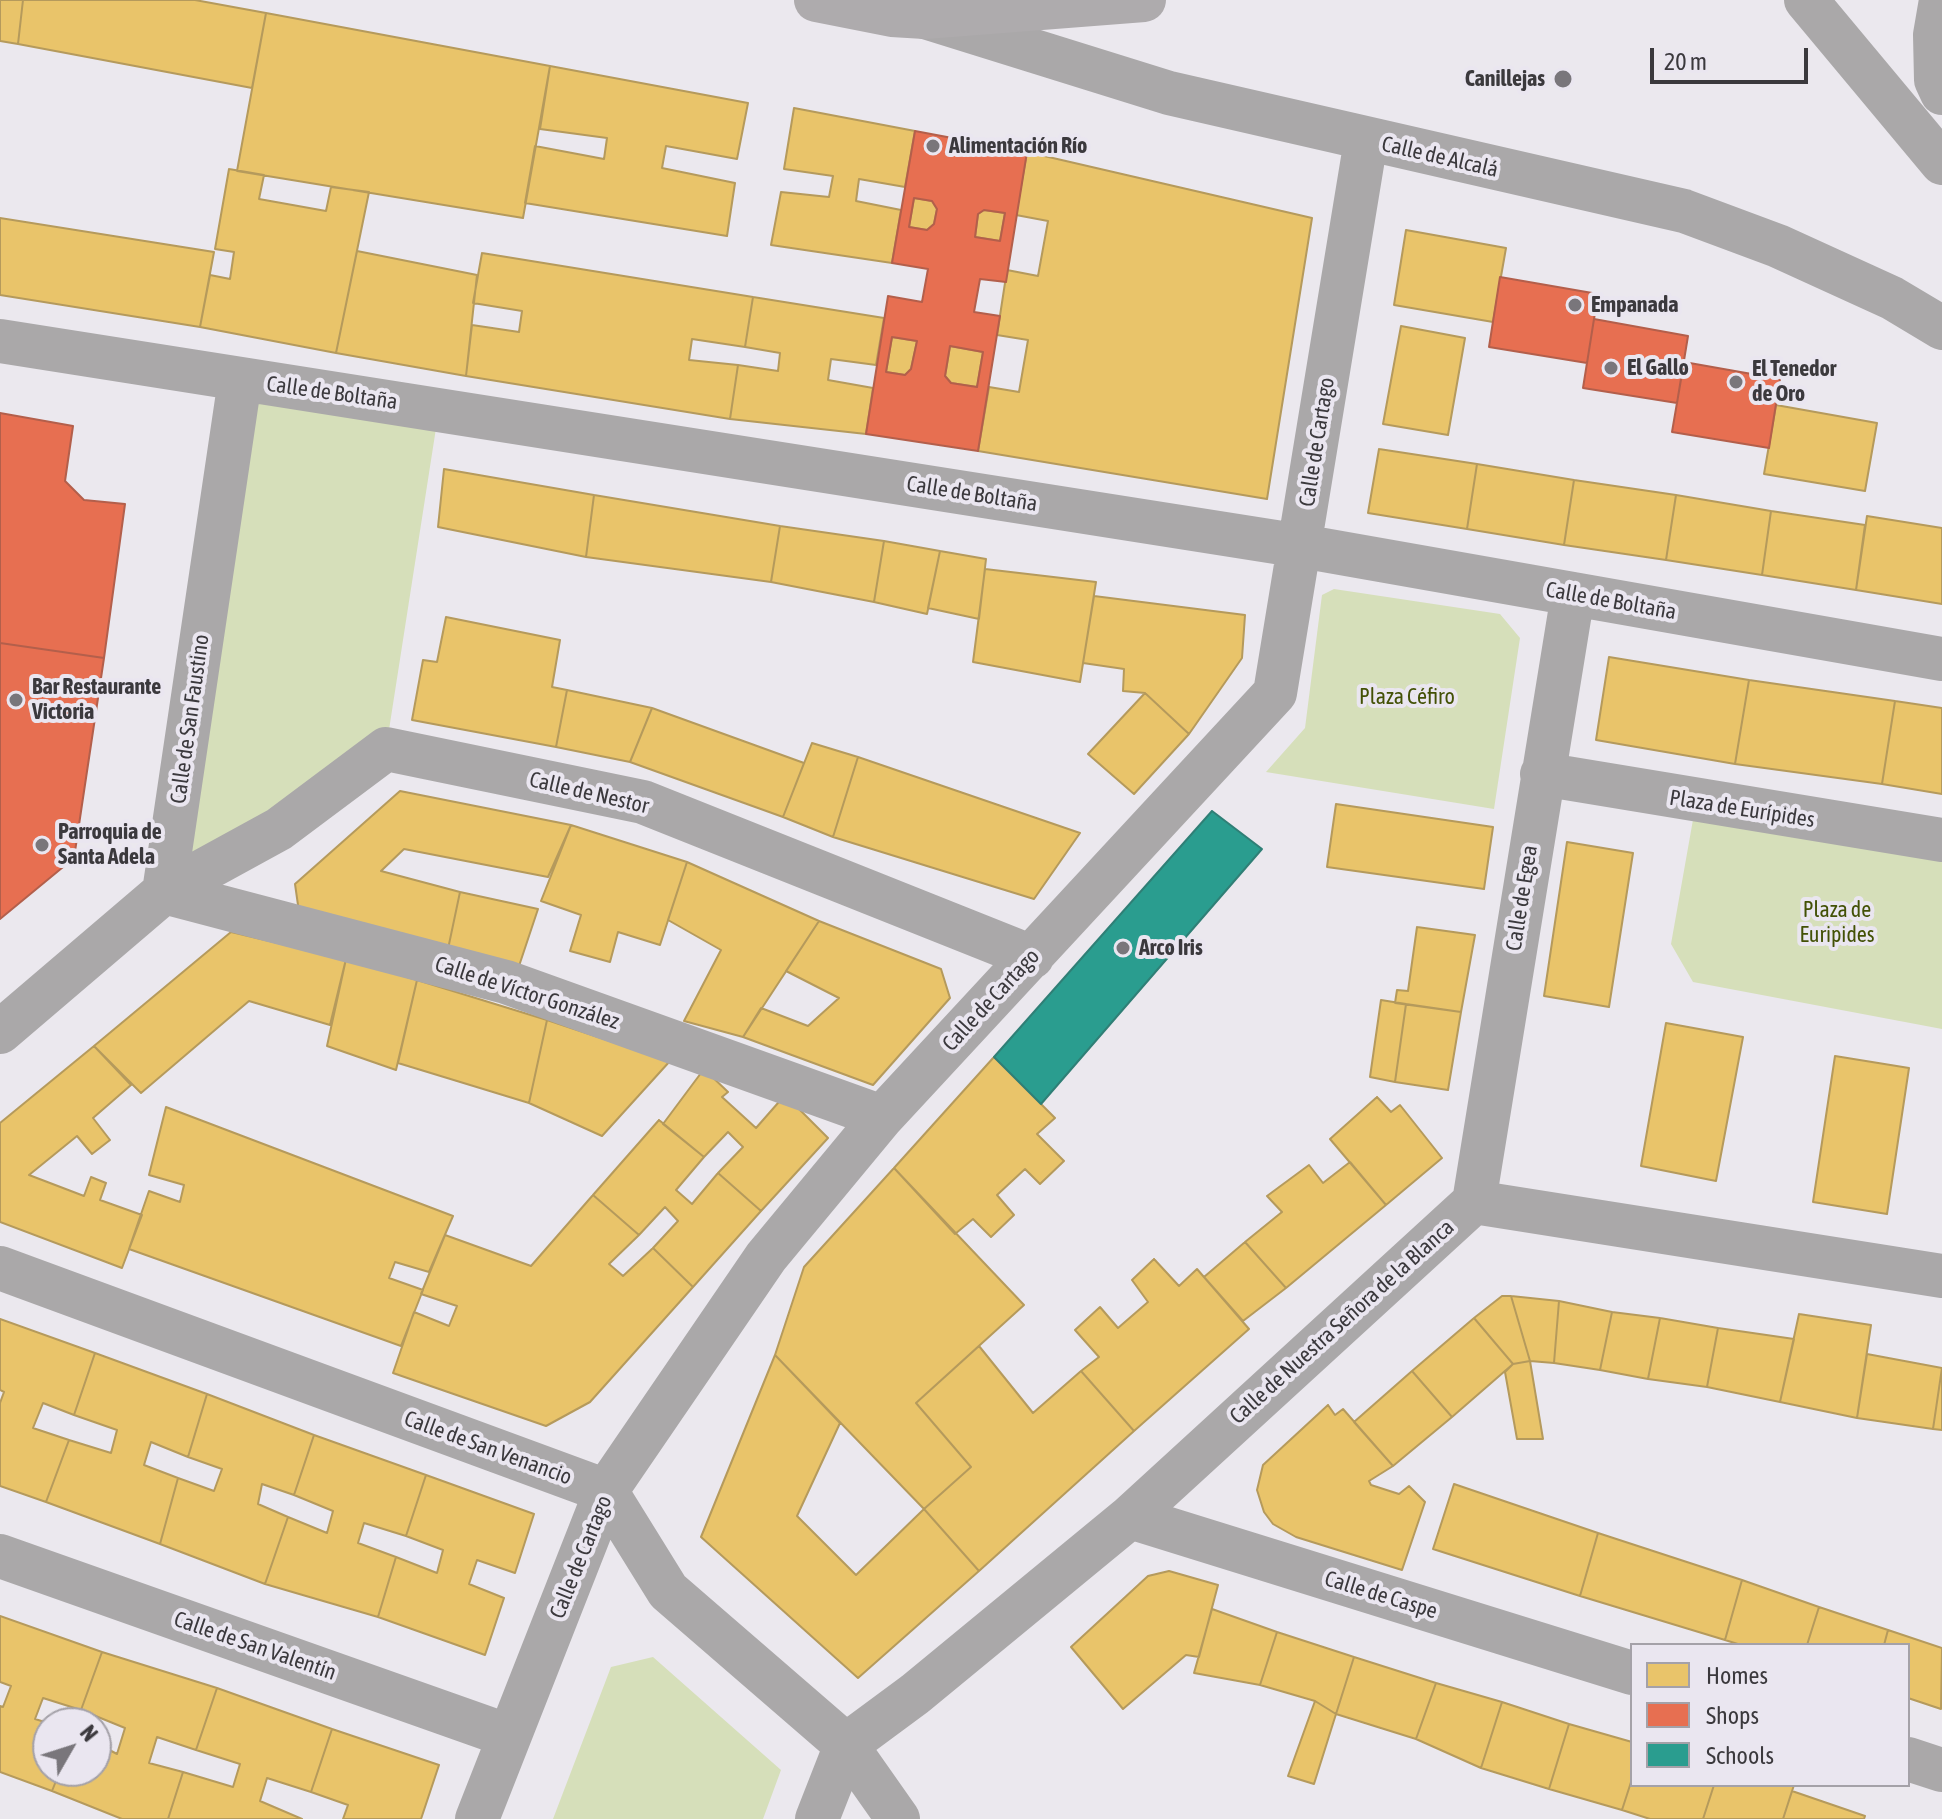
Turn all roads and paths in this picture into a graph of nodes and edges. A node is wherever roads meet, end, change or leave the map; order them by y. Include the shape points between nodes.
1 (816, 0) edge
2 (1144, 0) edge
3 (1806, 0) edge
4 (1941, 0) edge
5 (925, 17) junction
6 (1942, 93) edge
7 (1366, 140) junction
8 (1942, 163) edge
9 (1942, 328) edge
10 (0, 341) edge
11 (240, 380) junction
12 (1301, 546) junction
13 (1573, 594) junction
14 (1942, 659) edge
15 (1542, 774) junction
16 (1942, 840) edge
17 (164, 892) junction
18 (1032, 957) junction
19 (0, 1032) edge
20 (882, 1117) junction
21 (1474, 1202) junction
22 (0, 1268) edge
23 (1942, 1276) edge
24 (606, 1491) junction
25 (1130, 1517) junction
26 (0, 1556) edge
27 (1630, 1672) edge
28 (509, 1736) junction
29 (846, 1745) junction
30 (1910, 1760) edge
31 (1942, 1770) edge
32 (477, 1819) edge
33 (817, 1819) edge
34 (898, 1819) edge

1 - 5 main road, Calle de Alcalá
2 - 5 main road, Calle de Alcalá
3 - 8 street
4 - 6 street via 1935,35 1936,80
5 - 7 street, Calle de Alcalá via 1169,93
7 - 9 street, Calle de Alcalá via 1684,211 1778,246 1892,298
7 - 12 street, Calle de Cartago
10 - 11 street, Calle de Boltaña
11 - 12 street, Calle de Boltaña
11 - 17 street, Calle de San Faustino
12 - 13 street, Calle de Boltaña
12 - 18 street, Calle de Cartago via 1275,693
13 - 14 street, Calle de Boltaña
13 - 15 street, Calle de Egea
15 - 16 street, Plaza de Eurípides
15 - 21 street, Calle de Egea
17 - 18 street, Calle de Nestor via 279,829 386,749 643,802
17 - 19 street
17 - 20 street, Calle de Víctor González via 506,982
18 - 20 street, Calle de Cartago
20 - 24 street, Calle de Cartago via 766,1257
21 - 23 street, Calle de Nuestra Señora de la Blanca
21 - 25 street, Calle de Nuestra Señora de la Blanca
22 - 24 street, Calle de San Venancio
24 - 28 street, Calle de Cartago
24 - 29 street via 668,1591
25 - 27 street, Calle de Caspe
25 - 29 street, Calle de Nuestra Señora de la Blanca
26 - 28 street, Calle de San Valentín
28 - 32 street, Calle de Cartago
29 - 33 street
29 - 34 street
30 - 31 street

